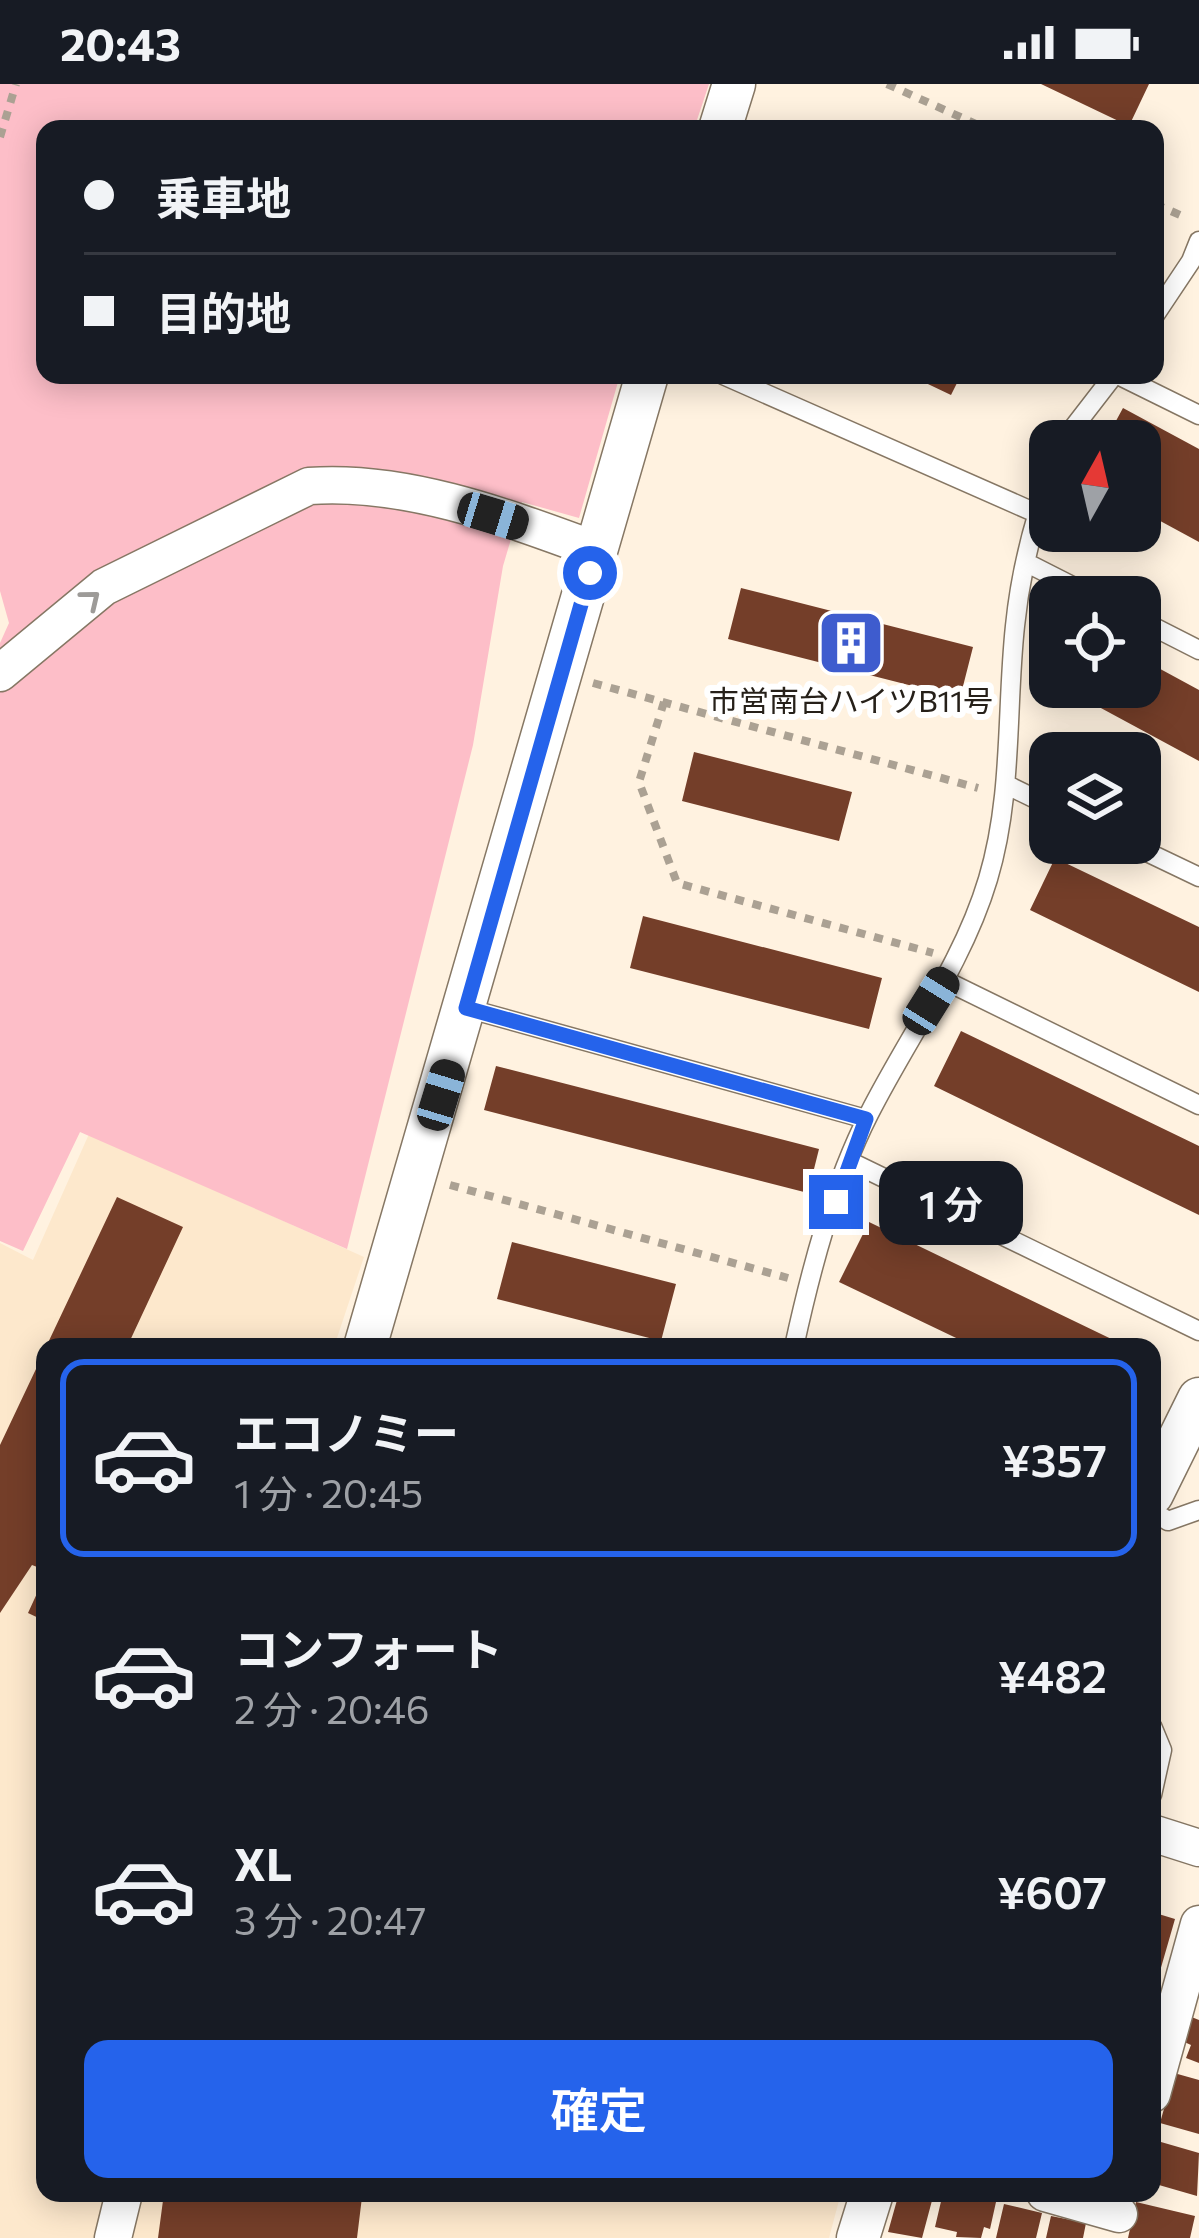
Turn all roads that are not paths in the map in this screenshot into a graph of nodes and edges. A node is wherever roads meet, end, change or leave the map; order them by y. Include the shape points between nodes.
1 (734, 84) edge
2 (723, 120) edge
3 (1199, 241) edge
4 (1164, 302) edge
5 (644, 384) edge
6 (743, 384) edge
7 (1109, 384) edge
8 (1134, 384) edge
9 (1199, 416) edge
10 (1080, 420) edge
11 (1029, 510) edge
12 (596, 550) junction
13 (1029, 552) edge
14 (1027, 563) junction
15 (1053, 576) edge
16 (1161, 631) edge
17 (1199, 650) edge
18 (0, 673) edge
19 (1007, 785) junction
20 (1029, 796) edge
21 (1161, 859) edge
22 (1199, 877) edge
23 (944, 980) junction
24 (466, 1008) junction
25 (1199, 1105) edge
26 (866, 1119) junction
27 (850, 1161) junction
28 (1199, 1331) edge
29 (367, 1338) edge
30 (796, 1338) edge
31 (1199, 1399) edge
32 (1161, 1476) edge
33 (1199, 1510) edge
34 (1161, 1517) edge
35 (1161, 1836) edge
36 (1199, 1848) edge
37 (1199, 1924) edge
38 (1161, 2061) edge
39 (122, 2202) edge
40 (869, 2202) edge
41 (1075, 2202) edge
42 (1118, 2215) edge
43 (113, 2238) edge
44 (858, 2238) edge

1 - 2 street
3 - 4 lane
5 - 12 street
6 - 11 lane
7 - 10 lane
8 - 9 lane
18 -> 12 street via 104,587 309,486 422,495
12 - 24 street
13 - 14 lane
14 - 15 lane
14 - 19 lane via 1015,623
16 - 17 lane
19 - 20 lane
19 - 23 lane via 990,874
21 - 22 lane
23 - 25 lane
23 - 26 lane
24 - 26 lane
24 - 29 street
26 - 27 lane
27 - 28 lane
27 - 30 lane
31 - 32 street
33 - 34 lane
35 - 36 street
37 - 38 street
39 - 43 street
40 - 44 street
41 - 42 street

